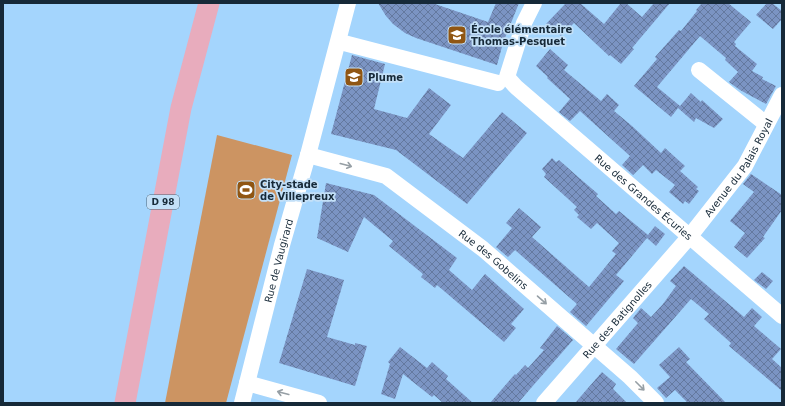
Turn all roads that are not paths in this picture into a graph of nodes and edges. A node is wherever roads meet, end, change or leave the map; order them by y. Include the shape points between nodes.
1 (209, 3) edge
2 (348, 3) edge
3 (534, 3) edge
4 (344, 42) dead end
5 (699, 70) dead end
6 (502, 80) junction
7 (782, 95) edge
8 (766, 124) junction
9 (308, 155) junction
10 (690, 236) junction
11 (782, 316) edge
12 (594, 345) junction
13 (247, 383) junction
14 (124, 403) edge
15 (242, 403) edge
16 (319, 403) edge
17 (544, 403) edge
18 (656, 403) edge

1 - 14 main road, D 98 via 181,108
2 - 9 street, Rue de Vaugirard
3 - 6 street
4 - 6 street
5 - 8 street
6 - 10 street, Rue des Grandes Écuries via 522,92
7 - 8 street, Avenue du Palais Royal
8 - 10 street, Avenue du Palais Royal via 745,166
9 -> 12 street, Rue des Gobelins via 386,176 483,249
9 - 13 street, Rue de Vaugirard
10 - 11 street, Rue des Grandes Écuries
10 - 12 street, Rue des Batignolles
12 - 17 street, Rue des Batignolles
12 -> 18 street, Rue des Gobelins
13 - 15 street, Rue de Vaugirard
16 -> 13 street

